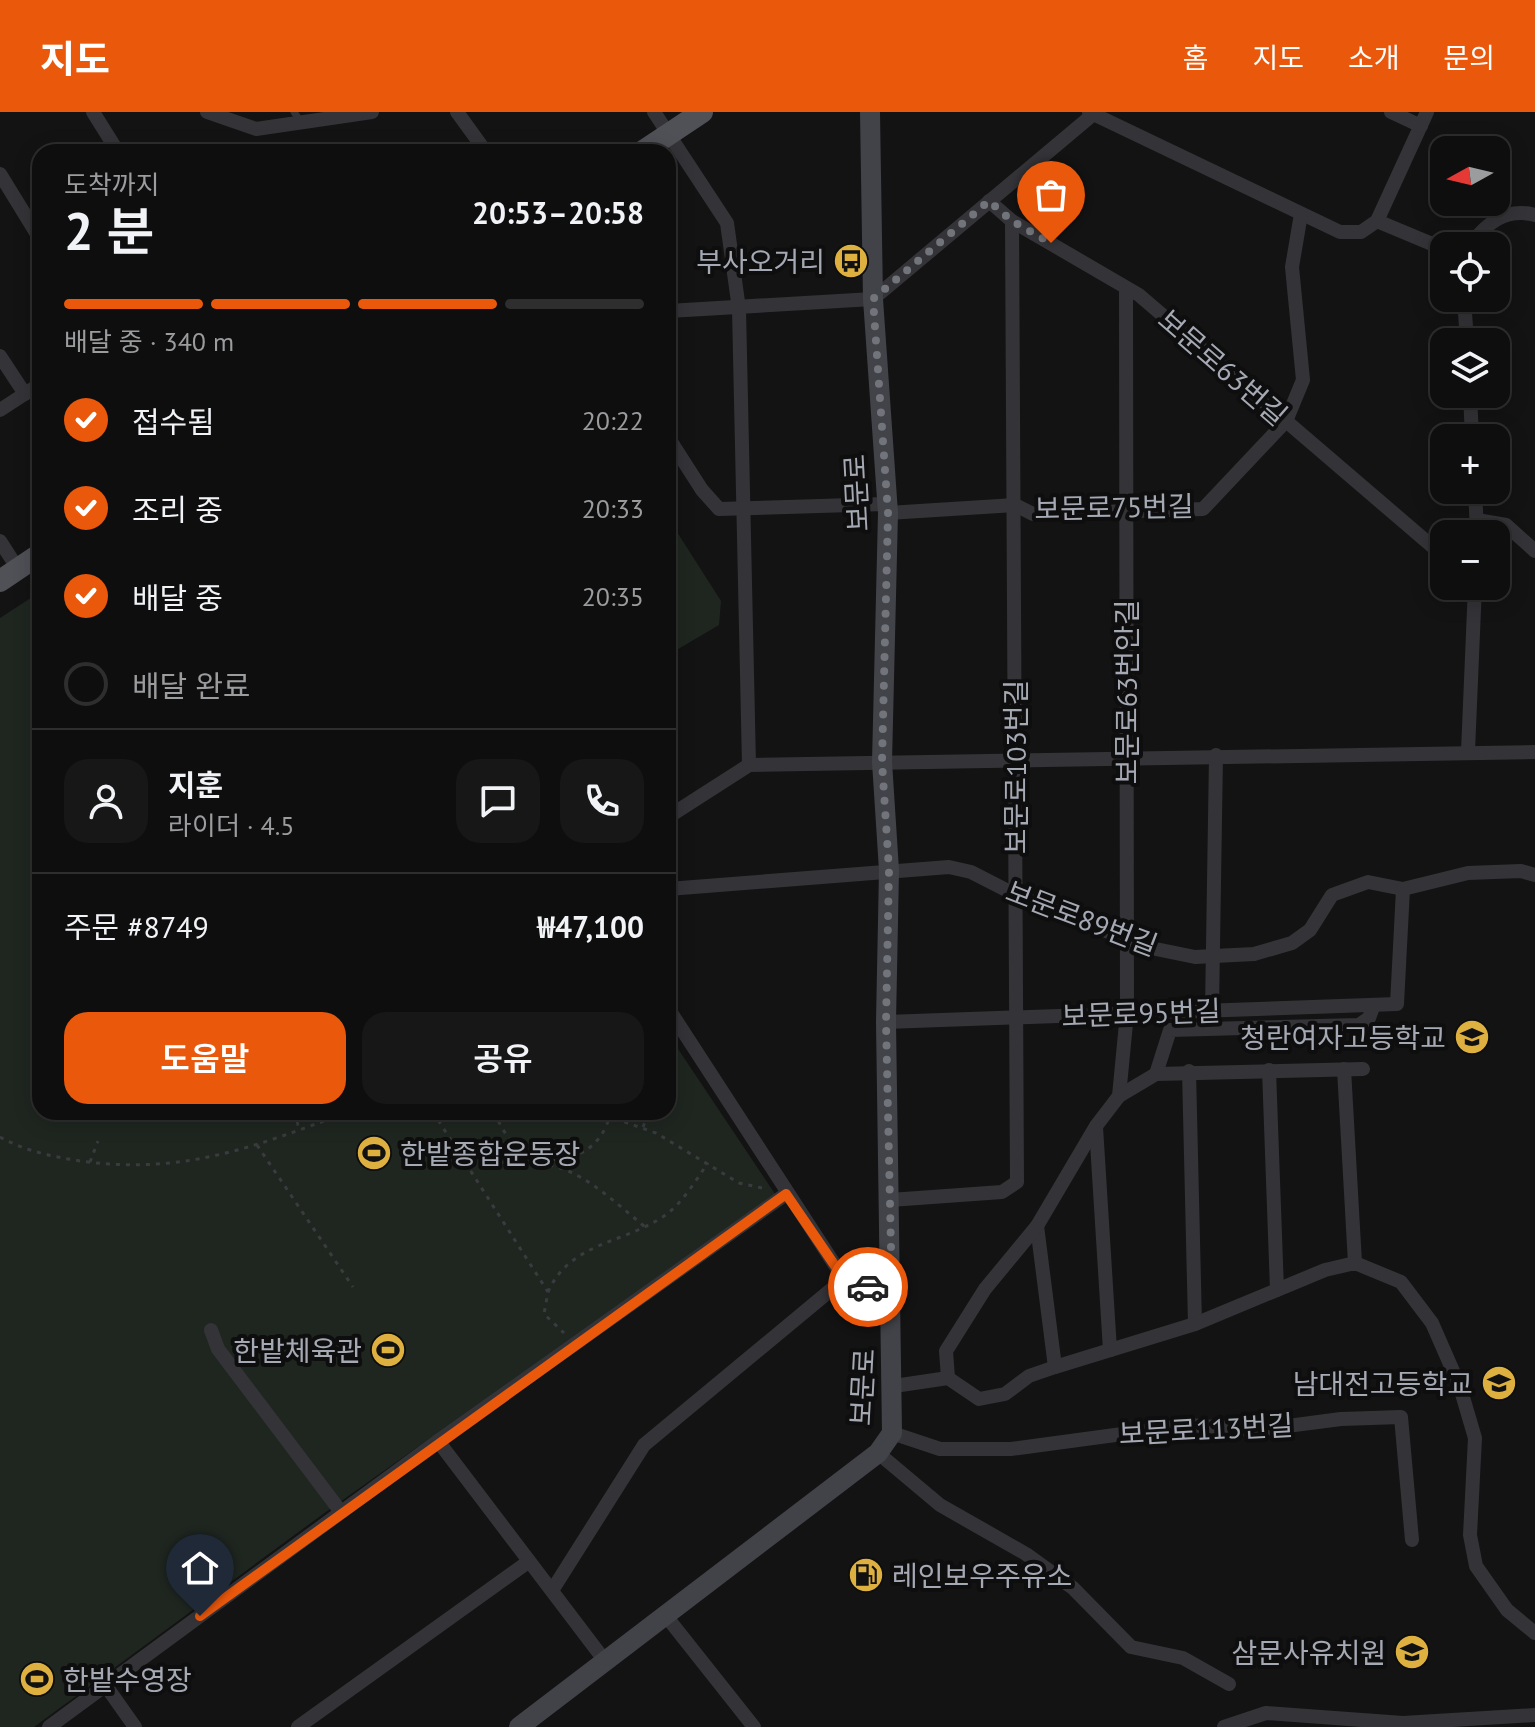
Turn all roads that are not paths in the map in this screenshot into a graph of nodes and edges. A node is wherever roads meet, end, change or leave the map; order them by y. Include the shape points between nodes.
1 (93, 112) edge
2 (207, 112) edge
3 (372, 112) edge
4 (457, 112) edge
5 (654, 112) edge
6 (702, 112) edge
7 (870, 112) edge
8 (1391, 112) edge
9 (1093, 113) edge
10 (298, 117) edge
11 (1424, 119) edge
12 (669, 134) junction
13 (113, 144) edge
14 (480, 144) edge
15 (654, 144) edge
16 (676, 144) edge
17 (676, 145) edge
18 (0, 174) edge
19 (989, 201) junction
20 (1301, 214) junction
21 (1535, 215) edge
22 (1012, 221) junction
23 (1377, 221) junction
24 (32, 226) edge
25 (1481, 232) edge
26 (1430, 243) edge
27 (1126, 288) junction
28 (873, 299) junction
29 (739, 309) junction
30 (676, 311) edge
31 (0, 356) edge
32 (32, 389) edge
33 (25, 394) junction
34 (0, 410) edge
35 (1286, 421) junction
36 (676, 449) edge
37 (1015, 505) junction
38 (746, 508) junction
39 (887, 509) junction
40 (1126, 511) junction
41 (1510, 529) edge
42 (0, 541) edge
43 (1430, 544) edge
44 (1535, 551) edge
45 (32, 559) edge
46 (9, 575) edge
47 (1474, 600) edge
48 (1468, 751) junction
49 (1535, 752) edge
50 (1216, 755) junction
51 (1126, 757) junction
52 (1015, 760) junction
53 (882, 762) junction
54 (749, 765) junction
55 (676, 812) edge
56 (889, 870) junction
57 (1535, 875) edge
58 (676, 888) edge
59 (1403, 889) junction
60 (1016, 895) junction
61 (1128, 940) junction
62 (1212, 956) junction
63 (1373, 1007) junction
64 (1212, 1010) junction
65 (1127, 1013) junction
66 (1016, 1017) junction
67 (676, 1021) edge
68 (886, 1022) junction
69 (1344, 1069) junction
70 (1363, 1069) dead end
71 (1269, 1070) junction
72 (1189, 1071) junction
73 (1156, 1074) junction
74 (1119, 1096) junction
75 (1096, 1126) junction
76 (786, 1194) junction
77 (890, 1200) junction
78 (1037, 1226) junction
79 (1355, 1263) junction
80 (844, 1279) junction
81 (1277, 1290) junction
82 (892, 1294) junction
83 (1195, 1324) junction
84 (211, 1330) dead end
85 (1110, 1350) junction
86 (1055, 1367) junction
87 (948, 1378) junction
88 (894, 1386) junction
89 (892, 1433) junction
90 (438, 1441) junction
91 (878, 1453) junction
92 (341, 1512) junction
93 (1412, 1540) dead end
94 (528, 1562) junction
95 (553, 1589) junction
96 (666, 1616) junction
97 (1535, 1633) edge
98 (605, 1661) junction
99 (1229, 1684) dead end
100 (106, 1686) junction
101 (1535, 1715) edge
102 (49, 1727) edge
103 (135, 1727) edge
104 (298, 1727) edge
105 (519, 1727) edge
106 (754, 1727) edge
107 (1224, 1727) edge

1 - 13 street
2 - 10 street via 256,129
3 - 10 street
4 - 14 street
5 - 12 street
6 - 12 main road
7 - 28 main road, 보문로
8 - 11 street
9 - 19 street
9 - 20 street
11 - 23 street
12 - 15 main road
12 - 16 street
17 - 29 street via 727,223
18 - 24 street
19 - 22 street, 보문로63번길
19 - 28 street
20 - 23 street via 1340,232 1361,232
20 - 35 street, 보문로75번길 via 1292,267 1303,380
21 - 25 street via 1507,215
22 - 27 street, 보문로63번길
22 - 37 street, 보문로103번길
23 - 26 street
27 - 35 street, 보문로63번길
27 - 40 street, 보문로63번안길
28 - 29 street
28 - 39 main road, 보문로
29 - 30 street
29 - 38 street
31 - 33 street
32 - 33 street
33 - 34 street
35 - 40 street, 보문로75번길 via 1203,509
35 - 43 street, 보문로63번길
36 - 38 street, 보문로75번길 via 719,509
37 - 39 street, 보문로75번길
37 - 40 street, 보문로75번길 via 1033,514
37 - 52 street, 보문로103번길
38 - 39 street, 보문로75번길
38 - 54 street
39 - 53 main road, 보문로
40 - 51 street, 보문로63번안길
41 - 44 street
42 - 46 street
45 - 46 main road
47 - 48 street
48 - 49 street
48 - 50 street
50 - 51 street
50 - 62 street
51 - 52 street
51 - 61 street, 보문로63번안길
52 - 53 street
52 - 60 street, 보문로103번길
53 - 54 street
53 - 56 main road, 보문로
54 - 55 street
56 - 58 street
56 - 60 street, 보문로89번길 via 949,867
56 - 68 main road, 보문로
57 - 59 street, 보문로89번길 via 1468,873
59 - 62 street, 보문로89번길 via 1368,882 1332,895 1310,930 1292,943 1254,954
59 - 63 street, 보문로95번길 via 1397,1004
60 - 61 street, 보문로89번길
60 - 66 street, 보문로103번길
61 - 62 street, 보문로89번길
61 - 65 street, 보문로63번안길
62 - 64 street
63 - 64 street, 보문로95번길
63 - 73 street via 1359,1025 1170,1030
64 - 65 street, 보문로95번길
65 - 66 street, 보문로95번길
65 - 74 street, 보문로63번안길
66 - 68 street, 보문로95번길
66 - 77 street, 보문로103번길 via 1017,1182 1002,1192
67 - 76 street
68 - 77 main road, 보문로
69 - 70 street
69 - 71 street
69 - 79 street
71 - 72 street
71 - 81 street
72 - 73 street
72 - 83 street
73 - 74 street
74 - 75 street
75 - 78 street
75 - 85 street
76 - 80 street
76 - 90 street
77 - 82 main road, 보문로
78 - 86 street
78 - 87 street via 985,1289 946,1351
79 - 81 street
79 - 97 street via 1401,1282 1432,1323 1475,1438 1470,1535 1476,1566 1507,1610
80 - 82 street
80 - 95 street via 644,1445
81 - 83 street
82 - 88 main road, 보문로
83 - 85 street
84 - 92 street via 218,1349
85 - 86 street
86 - 87 street via 1029,1376 1005,1394 979,1399
87 - 88 street
88 - 89 main road, 보문로
89 - 91 main road, 보문로
89 - 93 street, 보문로113번길 via 940,1449 1011,1449 1189,1425 1257,1430 1401,1417
90 - 92 street
90 - 94 street
91 - 96 main road, 보문로
91 - 99 street via 940,1505 1073,1588 1131,1647 1183,1658
92 - 100 street
94 - 95 street
94 - 104 street
95 - 98 street
96 - 98 main road, 보문로
96 - 106 street
98 - 105 main road, 보문로
100 - 102 street
100 - 103 street
101 - 107 street via 1403,1723 1266,1713

